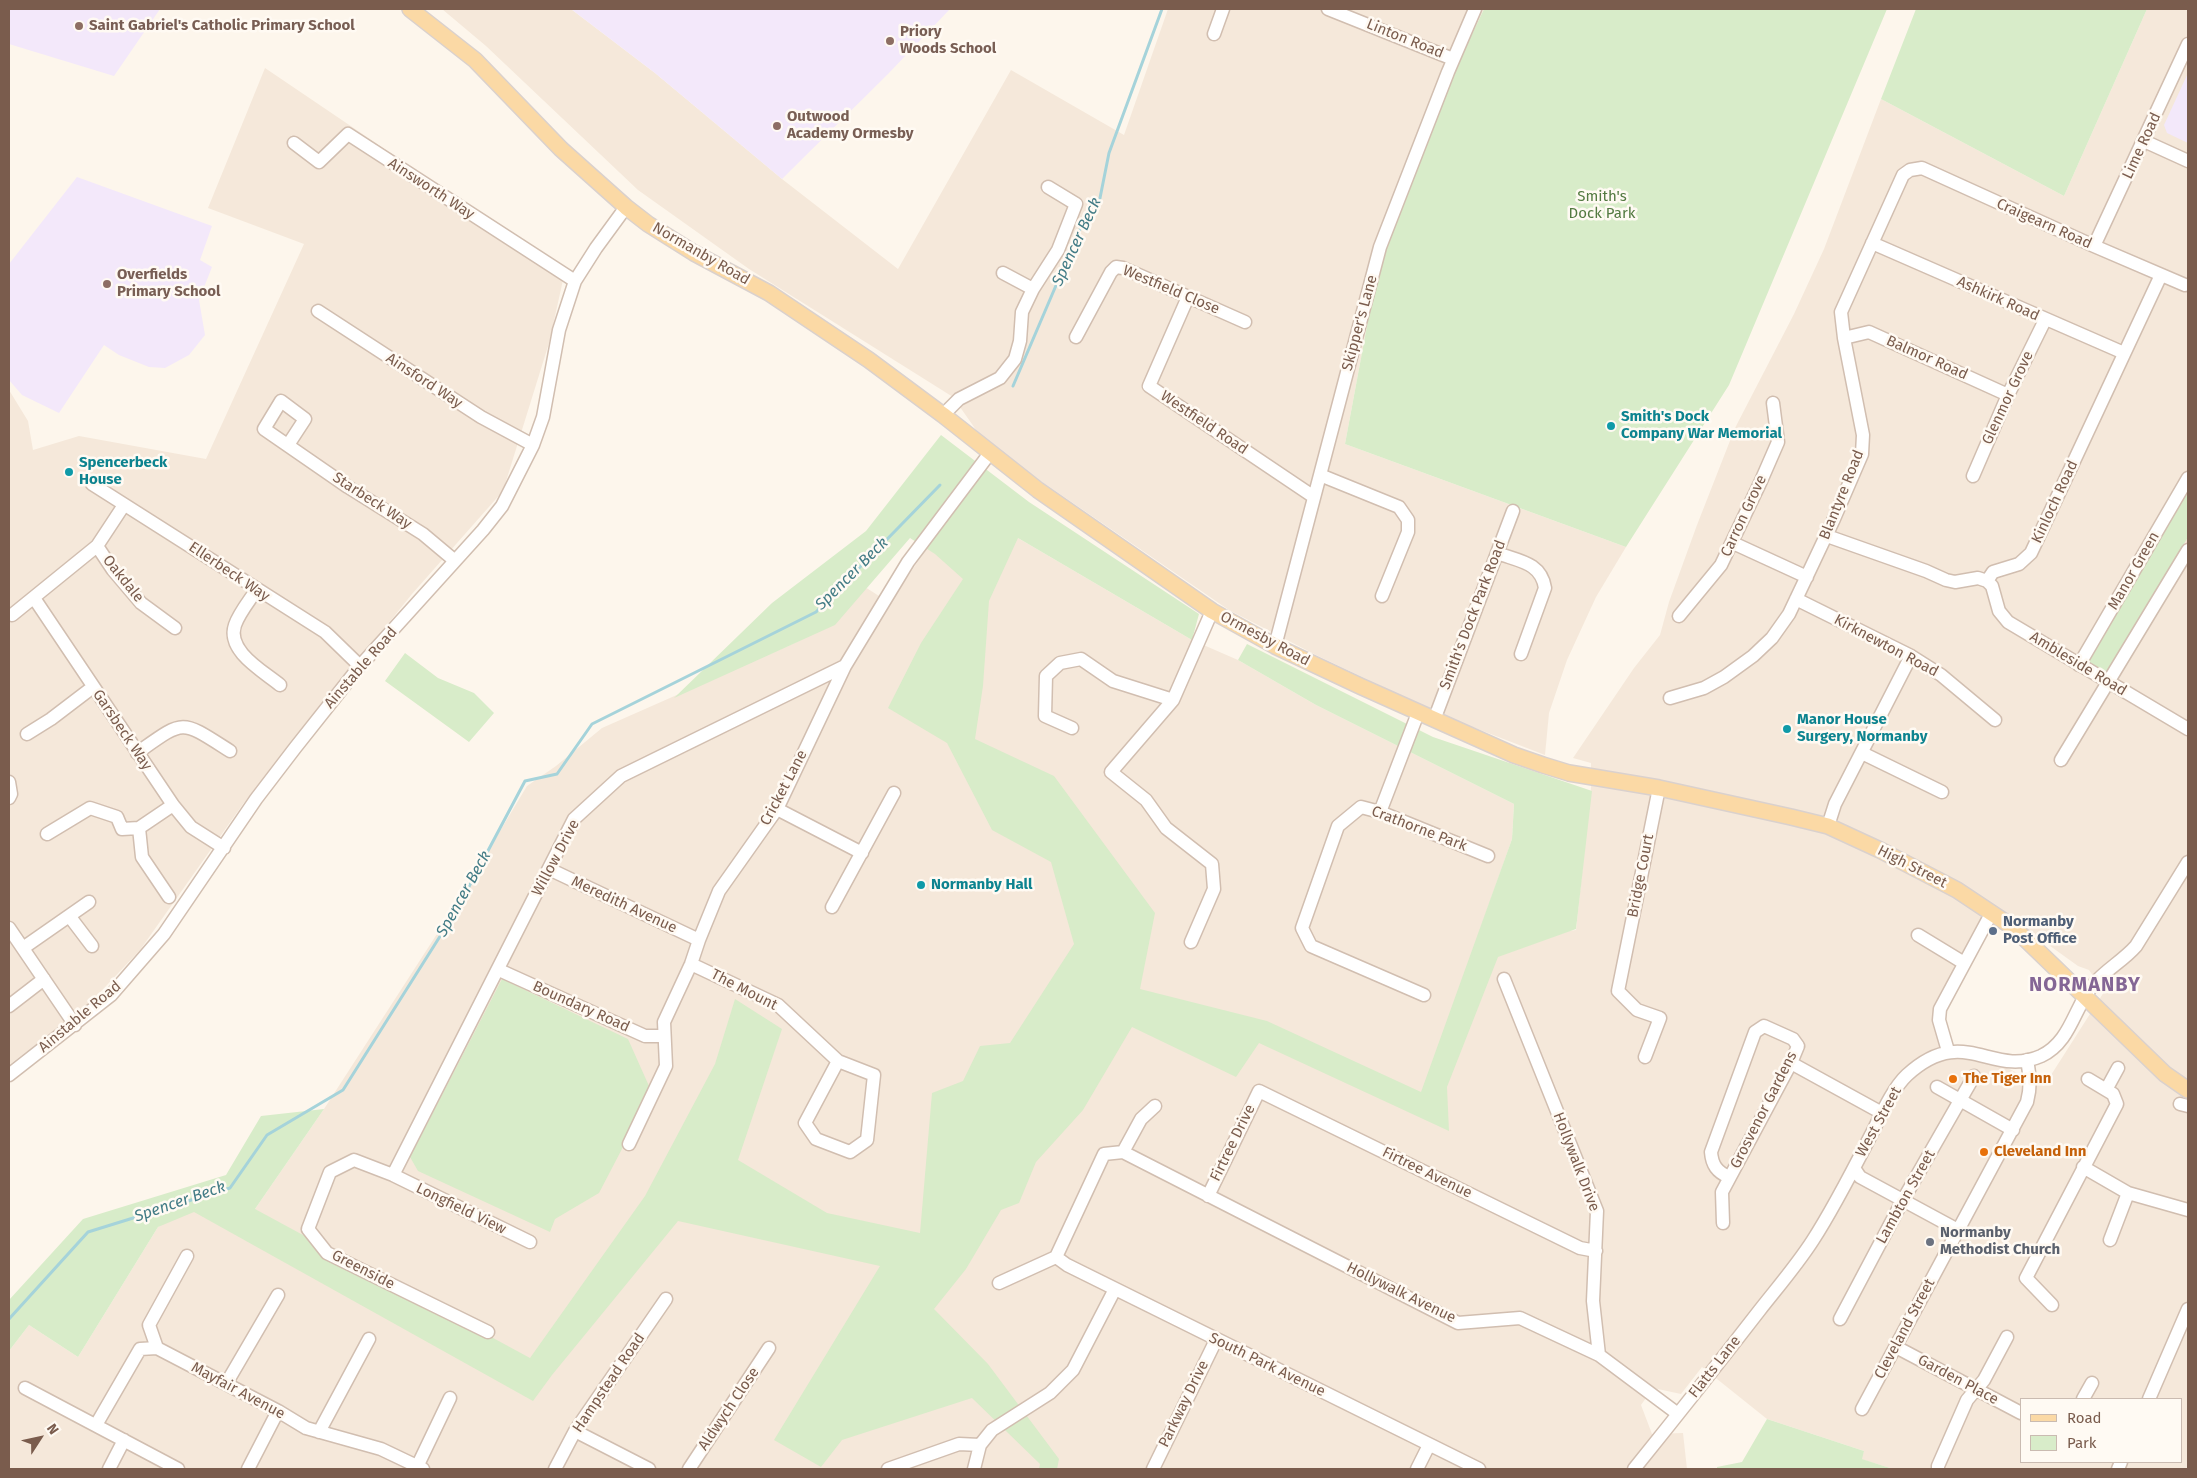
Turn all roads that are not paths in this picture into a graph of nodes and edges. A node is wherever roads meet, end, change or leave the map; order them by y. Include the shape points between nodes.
1 (410, 9) edge
2 (1223, 9) edge
3 (1328, 9) edge
4 (1475, 9) edge
5 (1348, 12) edge
6 (1214, 34) dead end
7 (2188, 44) edge
8 (1453, 59) junction
9 (2144, 141) junction
10 (294, 143) dead end
11 (2188, 161) edge
12 (1903, 175) joint
13 (1048, 187) dead end
14 (626, 208) junction
15 (1872, 243) junction
16 (2094, 246) junction
17 (1003, 273) dead end
18 (2161, 275) junction
19 (575, 281) junction
20 (2185, 285) dead end
21 (1033, 289) junction
22 (1188, 297) junction
23 (318, 311) dead end
24 (2045, 320) junction
25 (1246, 322) dead end
26 (1076, 337) dead end
27 (1844, 338) junction
28 (2124, 353) junction
29 (2008, 395) junction
30 (1772, 403) dead end
31 (943, 415) junction
32 (288, 445) dead end
33 (533, 446) junction
34 (990, 454) junction
35 (1320, 475) junction
36 (1973, 476) dead end
37 (2188, 478) edge
38 (92, 484) dead end
39 (1314, 498) junction
40 (124, 505) junction
41 (1513, 510) dead end
42 (1827, 536) junction
43 (1733, 543) junction
44 (97, 546) junction
45 (2188, 550) edge
46 (1497, 553) junction
47 (454, 560) junction
48 (1806, 577) junction
49 (1987, 581) junction
50 (257, 589) junction
51 (1382, 596) dead end
52 (34, 598) junction
53 (1796, 600) junction
54 (1212, 611) junction
55 (12, 615) dead end
56 (1679, 616) dead end
57 (175, 628) dead end
58 (1275, 646) junction
59 (1521, 654) dead end
60 (1911, 656) junction
61 (2079, 665) junction
62 (360, 666) junction
63 (845, 666) junction
64 (2108, 682) junction
65 (280, 685) dead end
66 (93, 686) junction
67 (1670, 698) dead end
68 (1173, 700) junction
69 (1418, 713) junction
70 (1434, 720) junction
71 (1995, 720) dead end
72 (1072, 728) dead end
73 (2188, 729) edge
74 (27, 734) dead end
75 (230, 751) dead end
76 (1862, 752) junction
77 (137, 753) junction
78 (2061, 760) dead end
79 (1568, 773) joint
80 (9, 782) edge
81 (1659, 788) junction
82 (894, 792) dead end
83 (1942, 792) dead end
84 (9, 798) edge
85 (173, 805) junction
86 (777, 809) junction
87 (1380, 812) junction
88 (1828, 826) junction
89 (139, 828) junction
90 (47, 834) dead end
91 (224, 848) junction
92 (862, 852) junction
93 (1488, 856) dead end
94 (2188, 862) edge
95 (549, 869) junction
96 (169, 898) dead end
97 (89, 902) dead end
98 (832, 907) dead end
99 (1992, 912) junction
100 (70, 917) junction
101 (9, 928) edge
102 (1918, 935) dead end
103 (698, 940) junction
104 (1191, 942) dead end
105 (92, 946) dead end
106 (23, 948) junction
107 (1964, 963) junction
108 (691, 964) junction
109 (499, 970) junction
110 (1504, 979) dead end
111 (44, 980) junction
112 (1424, 995) dead end
113 (2086, 997) junction
114 (9, 1006) edge
115 (75, 1025) junction
116 (664, 1036) junction
117 (1948, 1051) junction
118 (1645, 1057) dead end
119 (2027, 1060) junction
120 (838, 1061) junction
121 (1791, 1063) junction
122 (2118, 1068) dead end
123 (9, 1075) edge
124 (1974, 1076) dead end
125 (2088, 1079) dead end
126 (1937, 1086) dead end
127 (2188, 1090) edge
128 (1259, 1091) joint
129 (2110, 1092) junction
130 (1961, 1098) junction
131 (1155, 1106) dead end
132 (1882, 1113) junction
133 (2013, 1130) junction
134 (629, 1144) dead end
135 (1123, 1152) junction
136 (2083, 1168) junction
137 (1857, 1173) junction
138 (393, 1175) junction
139 (1729, 1178) junction
140 (2128, 1193) junction
141 (1208, 1196) junction
142 (1903, 1200) junction
143 (2188, 1210) edge
144 (1723, 1223) dead end
145 (1958, 1230) junction
146 (2110, 1240) dead end
147 (530, 1242) dead end
148 (1596, 1251) junction
149 (187, 1256) dead end
150 (1056, 1257) junction
151 (1794, 1265) joint
152 (999, 1283) dead end
153 (1115, 1289) junction
154 (278, 1295) dead end
155 (666, 1299) dead end
156 (2052, 1305) dead end
157 (2188, 1309) edge
158 (1840, 1319) dead end
159 (488, 1332) dead end
160 (2007, 1337) dead end
161 (369, 1339) dead end
162 (1216, 1340) junction
163 (157, 1348) junction
164 (769, 1348) dead end
165 (1896, 1348) junction
166 (1599, 1355) junction
167 (2092, 1383) dead end
168 (226, 1384) junction
169 (25, 1388) dead end
170 (1976, 1390) junction
171 (450, 1398) dead end
172 (2084, 1398) edge
173 (2149, 1398) edge
174 (1862, 1408) dead end
175 (278, 1411) junction
176 (2020, 1412) edge
177 (1678, 1414) junction
178 (96, 1425) junction
179 (575, 1431) junction
180 (319, 1432) junction
181 (124, 1440) junction
182 (980, 1445) junction
183 (1430, 1445) junction
184 (419, 1468) edge
185 (108, 1469) edge
186 (178, 1469) edge
187 (248, 1469) edge
188 (555, 1469) edge
189 (649, 1469) edge
190 (688, 1469) edge
191 (888, 1469) edge
192 (974, 1469) edge
193 (1153, 1469) edge
194 (1417, 1469) edge
195 (1480, 1469) edge
196 (1634, 1469) edge
197 (1938, 1469) edge

1 - 14 main road, Normanby Road via 475,60 561,149
2 - 6 street
3 - 5 street, Linton Road
4 - 8 street, Skipper's Lane
5 - 8 street, Linton Road
7 - 9 street, Lime Road
8 - 35 street, Skipper's Lane via 1380,247
9 - 11 street
9 - 16 street, Lime Road
10 - 19 street, Ainsworth Way via 319,162 348,134
12 - 15 street, Blantyre Road
12 - 16 street, Craigearn Road via 1922,168
13 - 21 street via 1076,204 1058,250
14 - 19 street, Ainstable Road
14 - 31 main road, Normanby Road via 671,240 770,293
15 - 24 street, Ashkirk Road
15 - 27 street, Blantyre Road via 1841,312
16 - 18 street, Craigearn Road
17 - 21 street
18 - 20 street, Craigearn Road
18 - 28 street, Kinloch Road
19 - 33 street, Ainstable Road via 559,330 543,417
21 - 31 street via 1022,312 1015,359 1000,378 959,398
22 - 25 street, Westfield Close
22 - 26 street, Westfield Close via 1116,267 1110,272
22 - 39 street, Westfield Road via 1150,386
23 - 33 street, Ainsford Way via 481,417
24 - 28 street, Ashkirk Road
24 - 29 street, Glenmor Grove
27 - 29 street, Balmor Road via 1869,332
27 - 42 street, Blantyre Road via 1863,434 1862,454
28 - 49 street, Kinloch Road via 2030,553 2019,564 1993,572
29 - 36 street, Glenmor Grove
30 - 43 street, Carron Grove via 1778,442
31 - 34 main road, Normanby Road
32 - 47 street, Starbeck Way via 423,534
33 - 47 street, Ainstable Road via 502,506
34 - 54 main road, Ormesby Road
34 - 63 street, Cricket Lane via 908,562
35 - 39 street, Skipper's Lane
35 - 51 street via 1395,504 1406,515 1408,532
37 - 61 street, Manor Green
38 - 40 street, Ellerbeck Way
39 - 58 street, Skipper's Lane
40 - 44 street
40 - 50 street, Ellerbeck Way
41 - 46 street, Smith's Dock Park Road
42 - 48 street, Blantyre Road
42 - 49 street via 1946,580 1978,578
43 - 48 street
43 - 56 street, Carron Grove via 1721,565
44 - 52 street
44 - 57 street, Oakdale via 141,603
45 - 64 street
46 - 59 street via 1534,567 1544,580 1545,588
46 - 70 street, Smith's Dock Park Road
47 - 62 street, Ainstable Road
48 - 53 street, Blantyre Road
49 - 61 street, Ambleside Road via 2008,622
50 - 62 street, Ellerbeck Way via 324,632
50 - 65 street via 235,623 232,635 238,650
52 - 55 street
52 - 66 street, Garsbeck Way
53 - 60 street, Kirknewton Road
53 - 67 street, Blantyre Road via 1772,638 1753,656 1724,678
54 - 58 main road, Ormesby Road
54 - 68 street
58 - 69 main road, Ormesby Road
60 - 71 street, Kirknewton Road via 1942,675
60 - 76 street
61 - 64 street, Ambleside Road
62 - 91 street, Ainstable Road via 256,799
63 - 86 street, Cricket Lane
63 - 95 street, Willow Drive via 620,776 574,819
64 - 73 street, Ambleside Road
64 - 78 street
66 - 74 street
66 - 77 street, Garsbeck Way
68 - 72 street via 1113,682 1081,659 1060,663 1046,676 1045,716
68 - 104 street via 1111,772 1146,800 1166,828 1212,864 1214,889
69 - 70 main road, Ormesby Road
69 - 87 street
70 - 79 main road, Ormesby Road via 1514,755
75 - 77 street via 195,728 184,726 171,729
76 - 83 street
76 - 88 street via 1835,804
77 - 85 street, Garsbeck Way
79 - 81 main road, High Street
80 - 84 street
81 - 88 main road, High Street
81 - 118 street, Bridge Court via 1618,991 1637,1010 1660,1018
82 - 92 street
85 - 89 street
85 - 91 street, Garsbeck Way via 191,827
86 - 92 street
86 - 103 street, Cricket Lane via 719,891
87 - 93 street, Crathorne Park
87 - 112 street, Crathorne Park via 1361,807 1338,826 1302,928 1311,946
88 - 99 main road, High Street via 1958,890
89 - 90 street via 122,829 117,816 90,808
89 - 96 street via 142,857
91 - 115 street, Ainstable Road via 164,934 111,995
92 - 98 street
94 - 113 street via 2136,946 2093,985
95 - 103 street, Meredith Avenue
95 - 109 street, Willow Drive
97 - 100 street
99 - 107 street
99 - 113 main road, High Street via 2035,946
100 - 105 street
100 - 106 street
101 - 106 street
102 - 107 street
103 - 108 street, Cricket Lane
106 - 111 street
107 - 117 street via 1940,1009 1939,1020
108 - 116 street, Cricket Lane via 664,1022
108 - 120 street, The Mount via 778,1005
109 - 116 street, Boundary Road via 644,1036
109 - 138 street, Willow Drive
110 - 148 street, Hollywalk Drive via 1597,1211
111 - 114 street
111 - 115 street
113 - 119 street via 2067,1032 2054,1048
113 - 127 main road, High Street via 2165,1074
115 - 123 street, Ainstable Road
116 - 134 street, Cricket Lane via 666,1066
117 - 119 street via 1964,1051 2010,1062
117 - 132 street, West Street via 1927,1060 1906,1076
119 - 133 street, Cleveland Street via 2031,1088
120 - 120 street, The Mount via 874,1075 867,1140 850,1152 816,1139 805,1123
121 - 132 street
121 - 139 street, Grosvenor Gardens
121 - 139 street, Grosvenor Gardens via 1798,1046 1793,1038 1764,1026 1755,1032 1711,1152 1712,1162 1718,1171
122 - 129 street
124 - 130 street, Lambton Street
125 - 129 street
126 - 130 street
128 - 141 street, Firtree Drive
128 - 148 street, Firtree Avenue via 1580,1248
129 - 136 street via 2117,1104
130 - 133 street
130 - 142 street, Lambton Street
131 - 135 street via 1141,1119
132 - 137 street, West Street
133 - 145 street, Cleveland Street
135 - 141 street, Hollywalk Avenue
135 - 150 street via 1104,1154
136 - 140 street
136 - 156 street via 2026,1278
137 - 142 street
137 - 151 street, West Street
138 - 147 street, Longfield View
138 - 159 street, Greenside via 354,1160 330,1172 308,1229 327,1253
139 - 144 street, Grosvenor Gardens via 1722,1192
140 - 143 street
140 - 146 street
141 - 166 street, Hollywalk Avenue via 1458,1323 1520,1318
142 - 145 street
142 - 158 street, Lambton Street
145 - 165 street, Cleveland Street
148 - 166 street, Hollywalk Drive via 1593,1301
149 - 163 street via 149,1325
150 - 152 street
150 - 153 street, South Park Avenue
151 - 177 street, Flatts Lane
153 - 162 street, South Park Avenue
153 - 182 street via 1072,1370 1050,1393 992,1430
154 - 168 street
155 - 179 street, Hampstead Road
157 - 173 street
160 - 170 street
161 - 180 street
162 - 183 street, South Park Avenue
162 - 193 street, Parkway Drive
163 - 168 street, Mayfair Avenue
163 - 178 street via 140,1349
164 - 190 street, Aldwych Close
165 - 170 street, Garden Place
165 - 174 street, Cleveland Street
166 - 177 street, Hollywalk Avenue
167 - 172 street
168 - 175 street, Mayfair Avenue
169 - 178 street
170 - 176 street, Garden Place
170 - 197 street via 1967,1400
171 - 184 street
175 - 180 street, Mayfair Avenue
175 - 187 street
177 - 196 street, Flatts Lane
178 - 181 street
179 - 188 street, Hampstead Road
179 - 189 street
180 - 184 street, Mayfair Avenue via 381,1449
181 - 185 street
181 - 186 street
182 - 191 street via 959,1444
182 - 192 street
183 - 194 street
183 - 195 street, South Park Avenue

